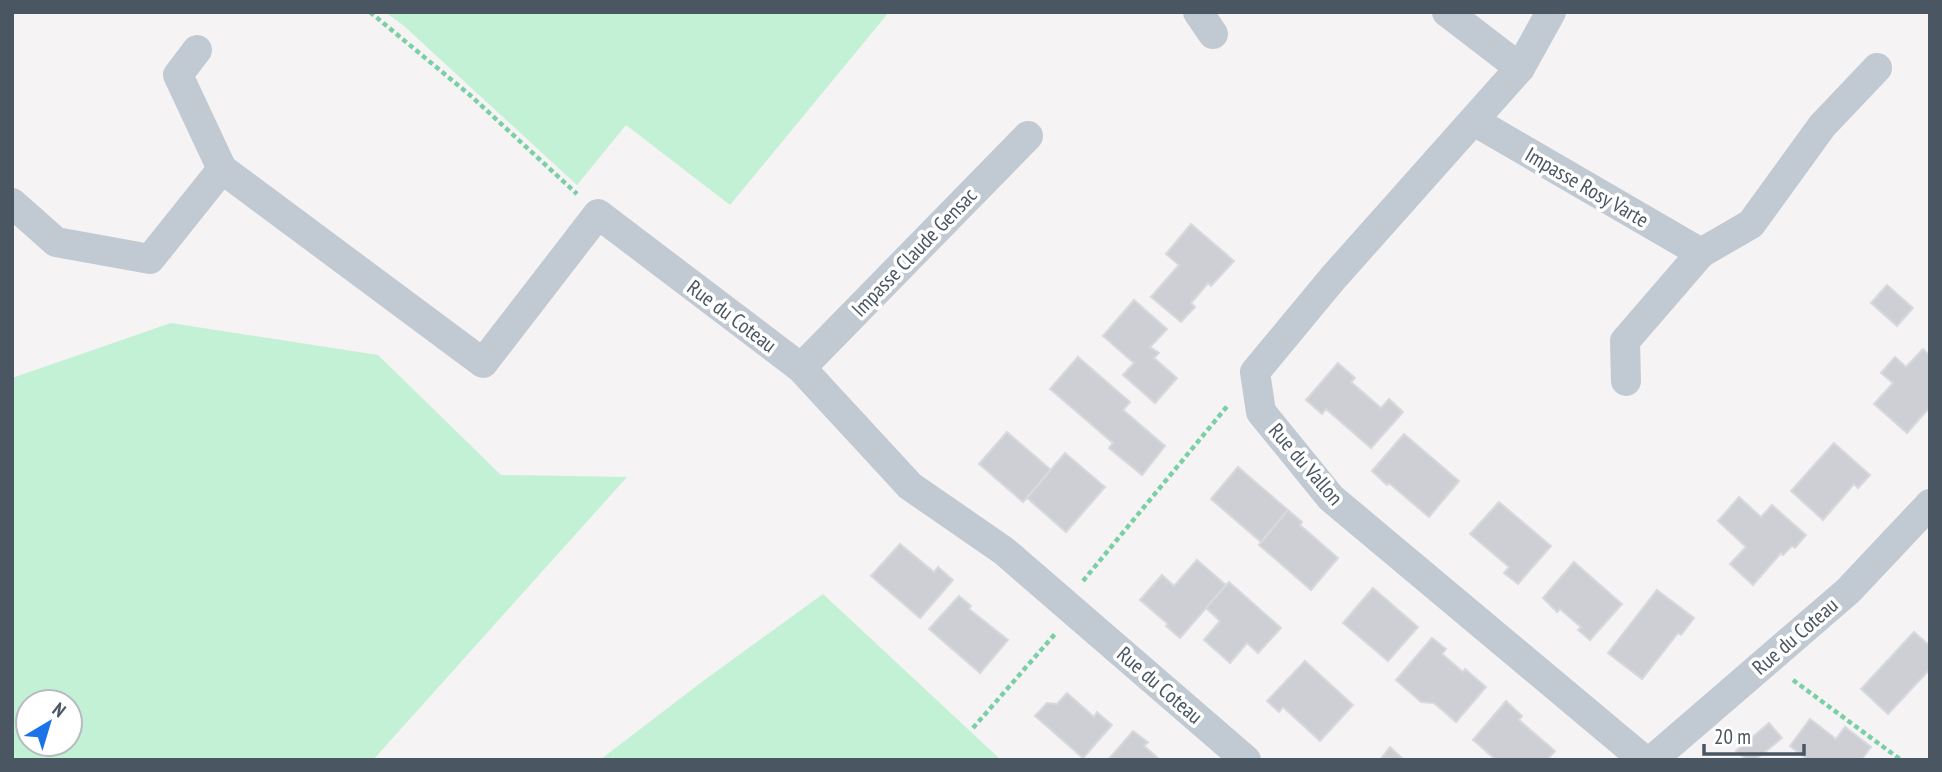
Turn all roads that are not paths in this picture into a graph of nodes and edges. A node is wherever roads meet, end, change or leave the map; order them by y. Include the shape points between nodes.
1 (1447, 12) edge
2 (1551, 12) edge
3 (197, 50) dead end
4 (1520, 68) junction
5 (1877, 68) dead end
6 (1474, 121) junction
7 (1028, 136) dead end
8 (222, 169) junction
9 (12, 203) edge
10 (1701, 253) junction
11 (800, 368) junction
12 (1626, 381) dead end
13 (1930, 505) edge
14 (1246, 760) edge
15 (1644, 760) edge
16 (1652, 760) edge

1 - 4 street
2 - 4 street
3 - 8 street via 178,75
4 - 6 street
5 - 10 street via 1822,126 1751,224
6 - 10 street, Impasse Rosy Varte
6 - 15 street, Rue du Vallon via 1255,372 1261,412 1331,498
7 - 11 street, Impasse Claude Gensac
8 - 9 street via 150,259 56,242
8 - 11 street, Rue du Coteau via 483,363 598,214
10 - 12 street via 1625,341
11 - 14 street, Rue du Coteau via 911,486 1004,551
13 - 16 street, Rue du Coteau via 1848,591

